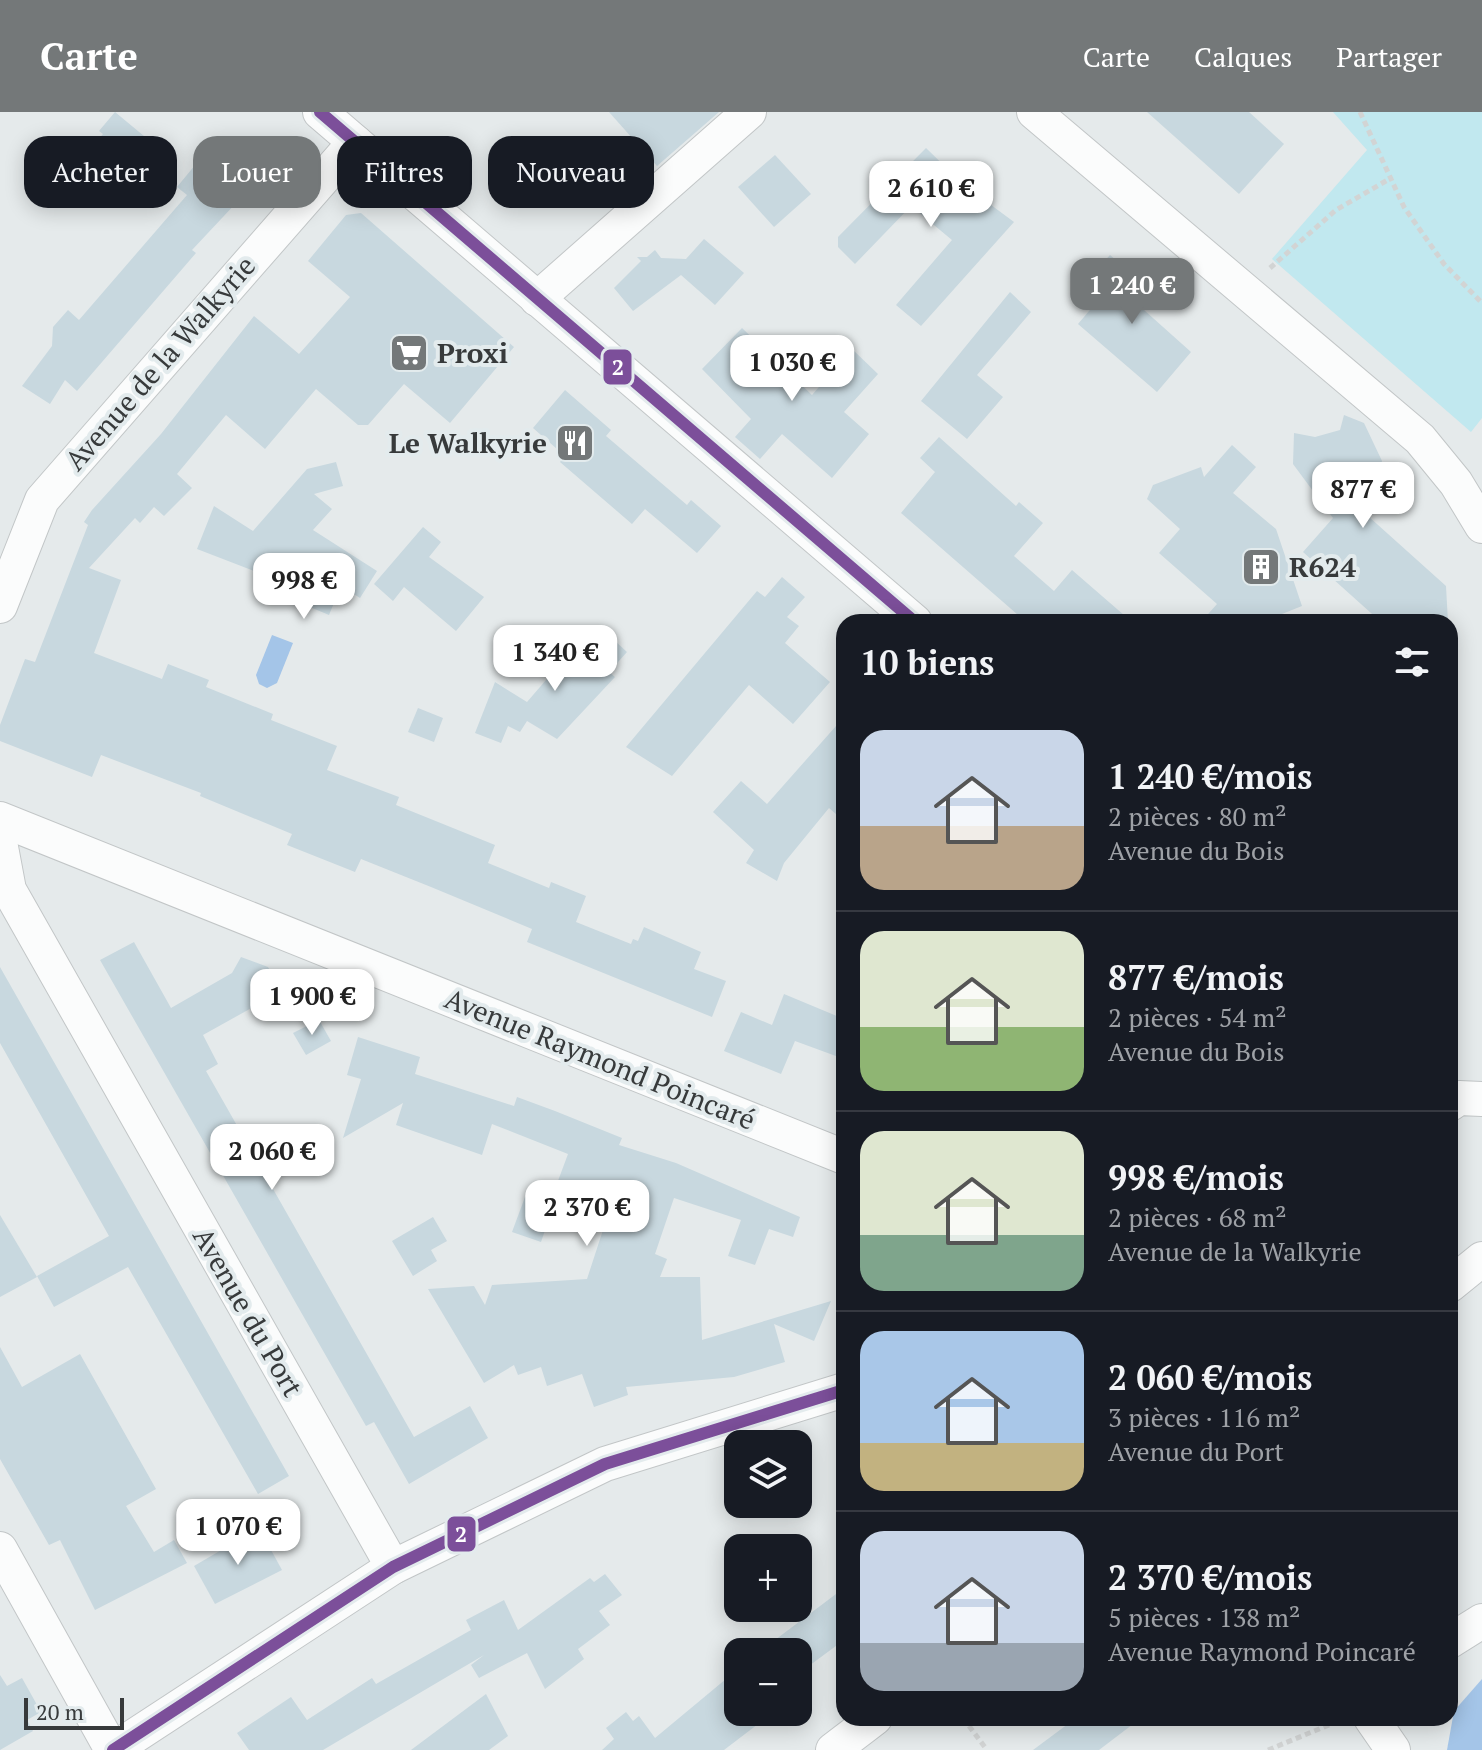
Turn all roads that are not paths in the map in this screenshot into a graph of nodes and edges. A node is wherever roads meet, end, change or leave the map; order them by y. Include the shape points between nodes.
1 (320, 112) edge
2 (749, 112) edge
3 (1034, 112) edge
4 (348, 136) edge
5 (337, 163) edge
6 (432, 208) edge
7 (537, 299) junction
8 (1482, 526) edge
9 (0, 606) edge
10 (906, 614) edge
11 (1, 829) edge
12 (836, 1154) edge
13 (1482, 1259) edge
14 (1458, 1278) edge
15 (836, 1392) edge
16 (0, 1549) edge
17 (393, 1567) junction
18 (1482, 1621) edge
19 (1458, 1636) edge
20 (864, 1726) edge
21 (1376, 1726) edge
22 (112, 1750) edge
23 (833, 1750) edge
24 (1393, 1750) edge

1 - 4 street
2 - 7 street
3 - 8 street via 1420,439
5 - 9 street, Avenue de la Walkyrie via 42,500
6 - 7 street
7 - 10 street
11 - 12 street, Avenue Raymond Poincaré
11 - 17 street, Avenue du Port via 9,890
13 - 14 street
15 - 17 street via 605,1464
16 - 22 street
17 - 22 street
18 - 19 street
20 - 23 street
21 - 24 street

